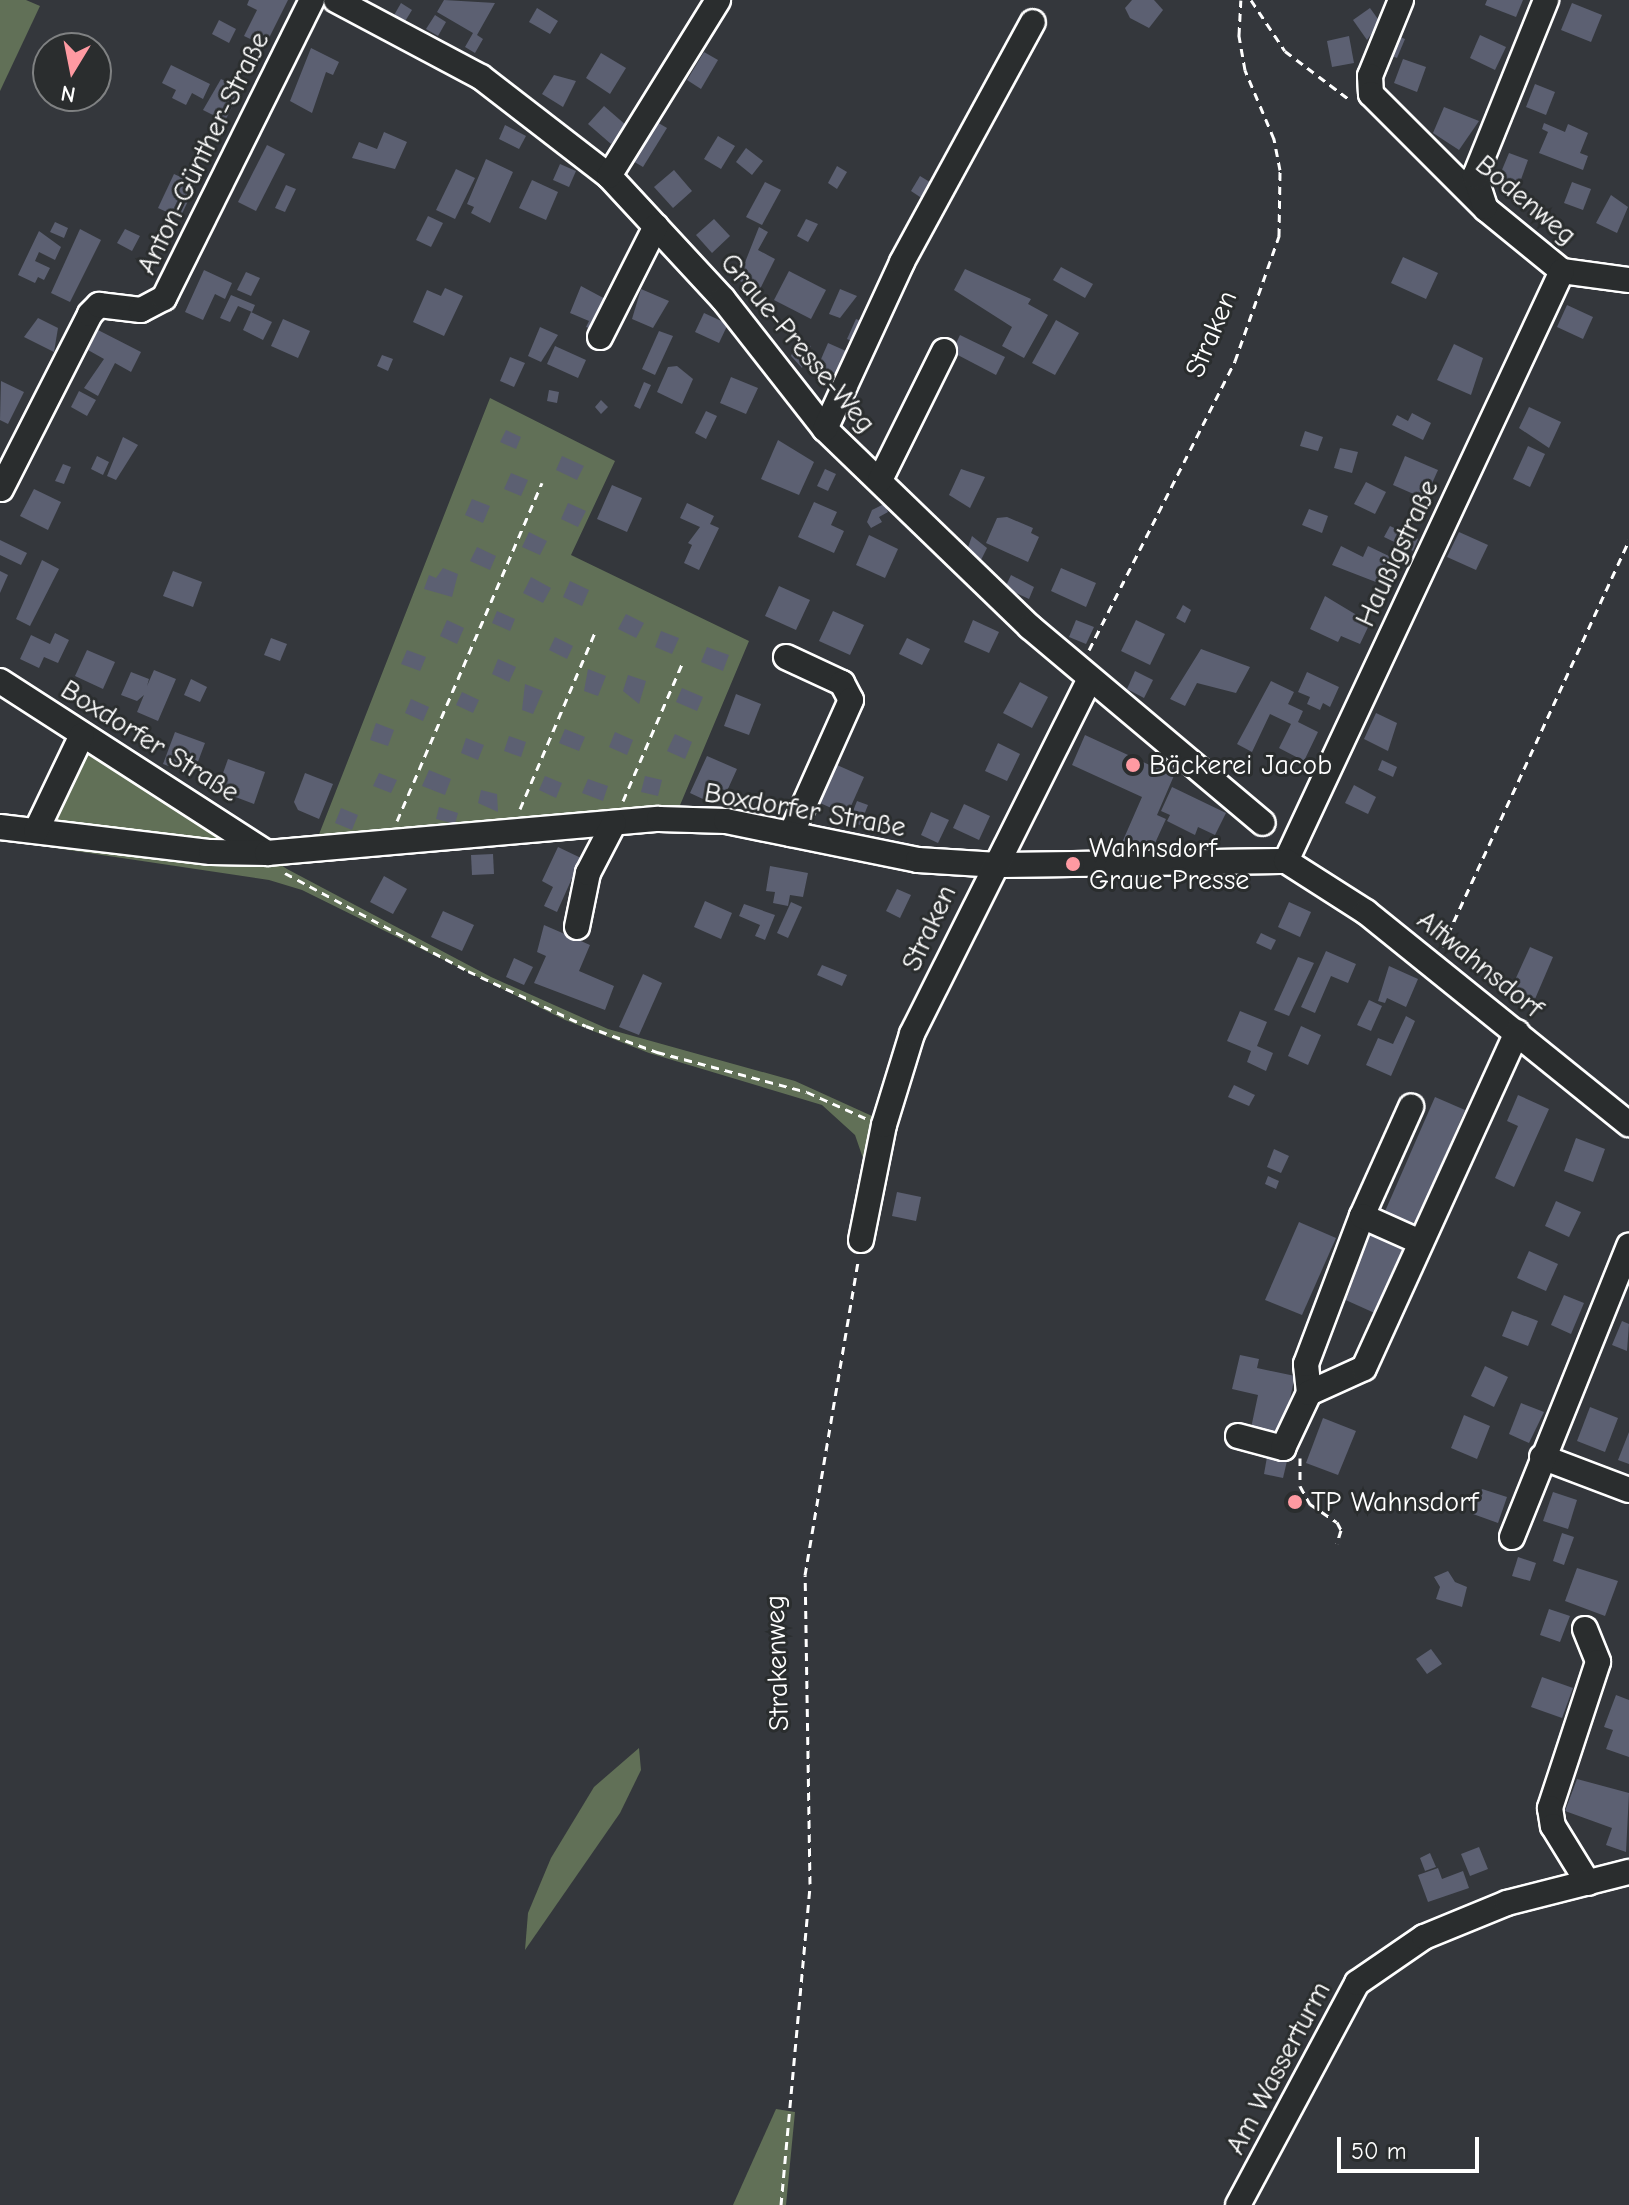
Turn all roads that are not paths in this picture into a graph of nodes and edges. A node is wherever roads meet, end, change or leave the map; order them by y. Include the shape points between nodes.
1 (312, 0) edge
2 (336, 0) edge
3 (718, 0) edge
4 (1401, 0) edge
5 (1546, 0) edge
6 (1033, 22) dead end
7 (1357, 104) road end
8 (1402, 130) junction
9 (609, 176) junction
10 (1486, 209) junction
11 (656, 226) junction
12 (1562, 271) junction
13 (1626, 273) edge
14 (600, 337) dead end
15 (944, 351) dead end
16 (825, 429) junction
17 (880, 480) junction
18 (1, 489) edge
19 (786, 657) dead end
20 (1085, 674) junction
21 (0, 681) edge
22 (82, 735) junction
23 (614, 823) junction
24 (1263, 823) dead end
25 (0, 827) edge
26 (36, 831) junction
27 (791, 834) junction
28 (267, 853) junction
29 (1286, 861) junction
30 (998, 865) junction
31 (577, 927) dead end
32 (1517, 1032) junction
33 (1411, 1107) dead end
34 (1629, 1124) edge
35 (1362, 1216) junction
36 (861, 1240) road end
37 (1420, 1242) junction
38 (1629, 1246) edge
39 (1309, 1393) junction
40 (1238, 1436) dead end
41 (1542, 1457) junction
42 (1629, 1490) edge
43 (1512, 1537) dead end
44 (1585, 1629) dead end
45 (1629, 1872) edge
46 (1588, 1883) junction
47 (1238, 2205) edge

1 - 18 street, Anton-Günther-Straße via 164,298 141,310 99,305 90,314
2 - 9 street, Graue-Presse-Weg via 481,77
3 - 9 street
4 - 8 street via 1370,76 1371,94
5 - 10 street via 1475,176
6 - 16 street via 902,262
7 - 8 street
8 - 10 street, Bodenweg
9 - 11 street, Graue-Presse-Weg
10 - 12 street, Bodenweg
11 - 14 street
11 - 16 street, Graue-Presse-Weg via 723,299
12 - 13 street, Bodenweg
12 - 29 street, Haußigstraße
15 - 17 street
16 - 17 street, Graue-Presse-Weg
17 - 20 street, Graue-Presse-Weg
19 - 27 street via 842,683 851,700
20 - 24 street, Graue-Presse-Weg
20 - 30 street, Straken
21 - 22 street, Boxdorfer Straße
22 - 26 street
22 - 28 street, Boxdorfer Straße
23 - 27 street, Boxdorfer Straße via 726,821
23 - 28 street, Boxdorfer Straße
23 - 31 street via 588,873
25 - 26 street, Boxdorfer Straße
26 - 28 street, Boxdorfer Straße via 211,852
27 - 30 street, Boxdorfer Straße via 918,860
29 - 30 street, Boxdorfer Straße
29 - 32 street, Altwahnsdorf via 1366,912
30 - 36 street, Straken via 980,889 912,1034 884,1125
32 - 34 street, Altwahnsdorf
32 - 37 street
33 - 35 street
35 - 37 street
35 - 39 street via 1306,1364
37 - 39 street via 1364,1368
38 - 41 street
39 - 40 street via 1283,1448
41 - 42 street
41 - 43 street
44 - 46 street via 1607,1659 1550,1808 1553,1826
45 - 46 street, Am Wasserturm
46 - 47 street, Am Wasserturm via 1507,1903 1424,1937 1357,1983

